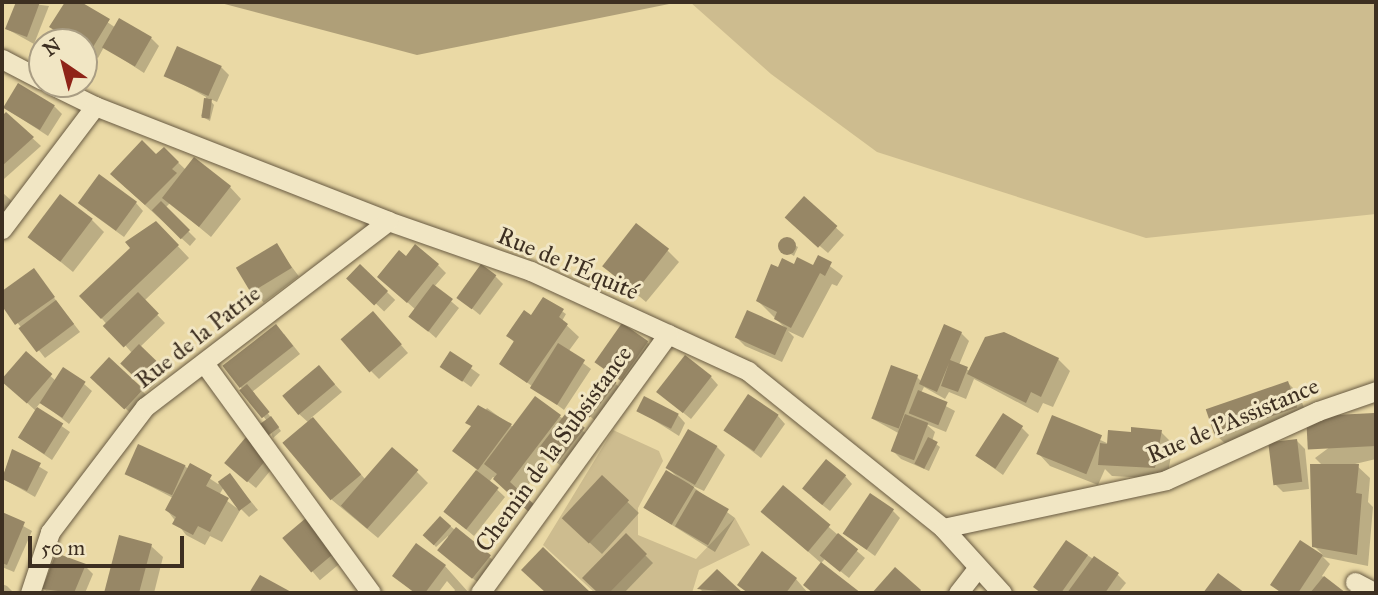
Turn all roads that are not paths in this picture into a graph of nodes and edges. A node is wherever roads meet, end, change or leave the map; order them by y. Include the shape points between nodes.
1 (2, 59) edge
2 (28, 73) edge
3 (79, 98) edge
4 (95, 106) junction
5 (388, 221) junction
6 (2, 229) edge
7 (668, 334) junction
8 (204, 363) junction
9 (1376, 391) edge
10 (943, 528) junction
11 (977, 569) junction
12 (1355, 582) dead end
13 (30, 593) edge
14 (371, 593) edge
15 (480, 593) edge
16 (958, 593) edge
17 (1002, 593) edge
18 (1376, 593) edge

1 - 2 street
3 - 4 street, Rue de l'Équité
4 - 5 street, Rue de l'Équité
4 - 6 street
5 - 7 street, Rue de l'Équité via 531,271
5 - 8 street, Rue de la Patrie
7 - 10 street, Rue de l'Équité via 748,371
7 - 15 street, Chemin de la Subsistance
8 - 13 street, Rue de la Patrie via 145,407 58,521
8 - 14 street
9 - 10 street, Rue de l'Assistance via 1318,411 1166,480
10 - 11 street, Rue de l'Équité
11 - 16 street
11 - 17 street, Rue de l'Équité
12 - 18 street

